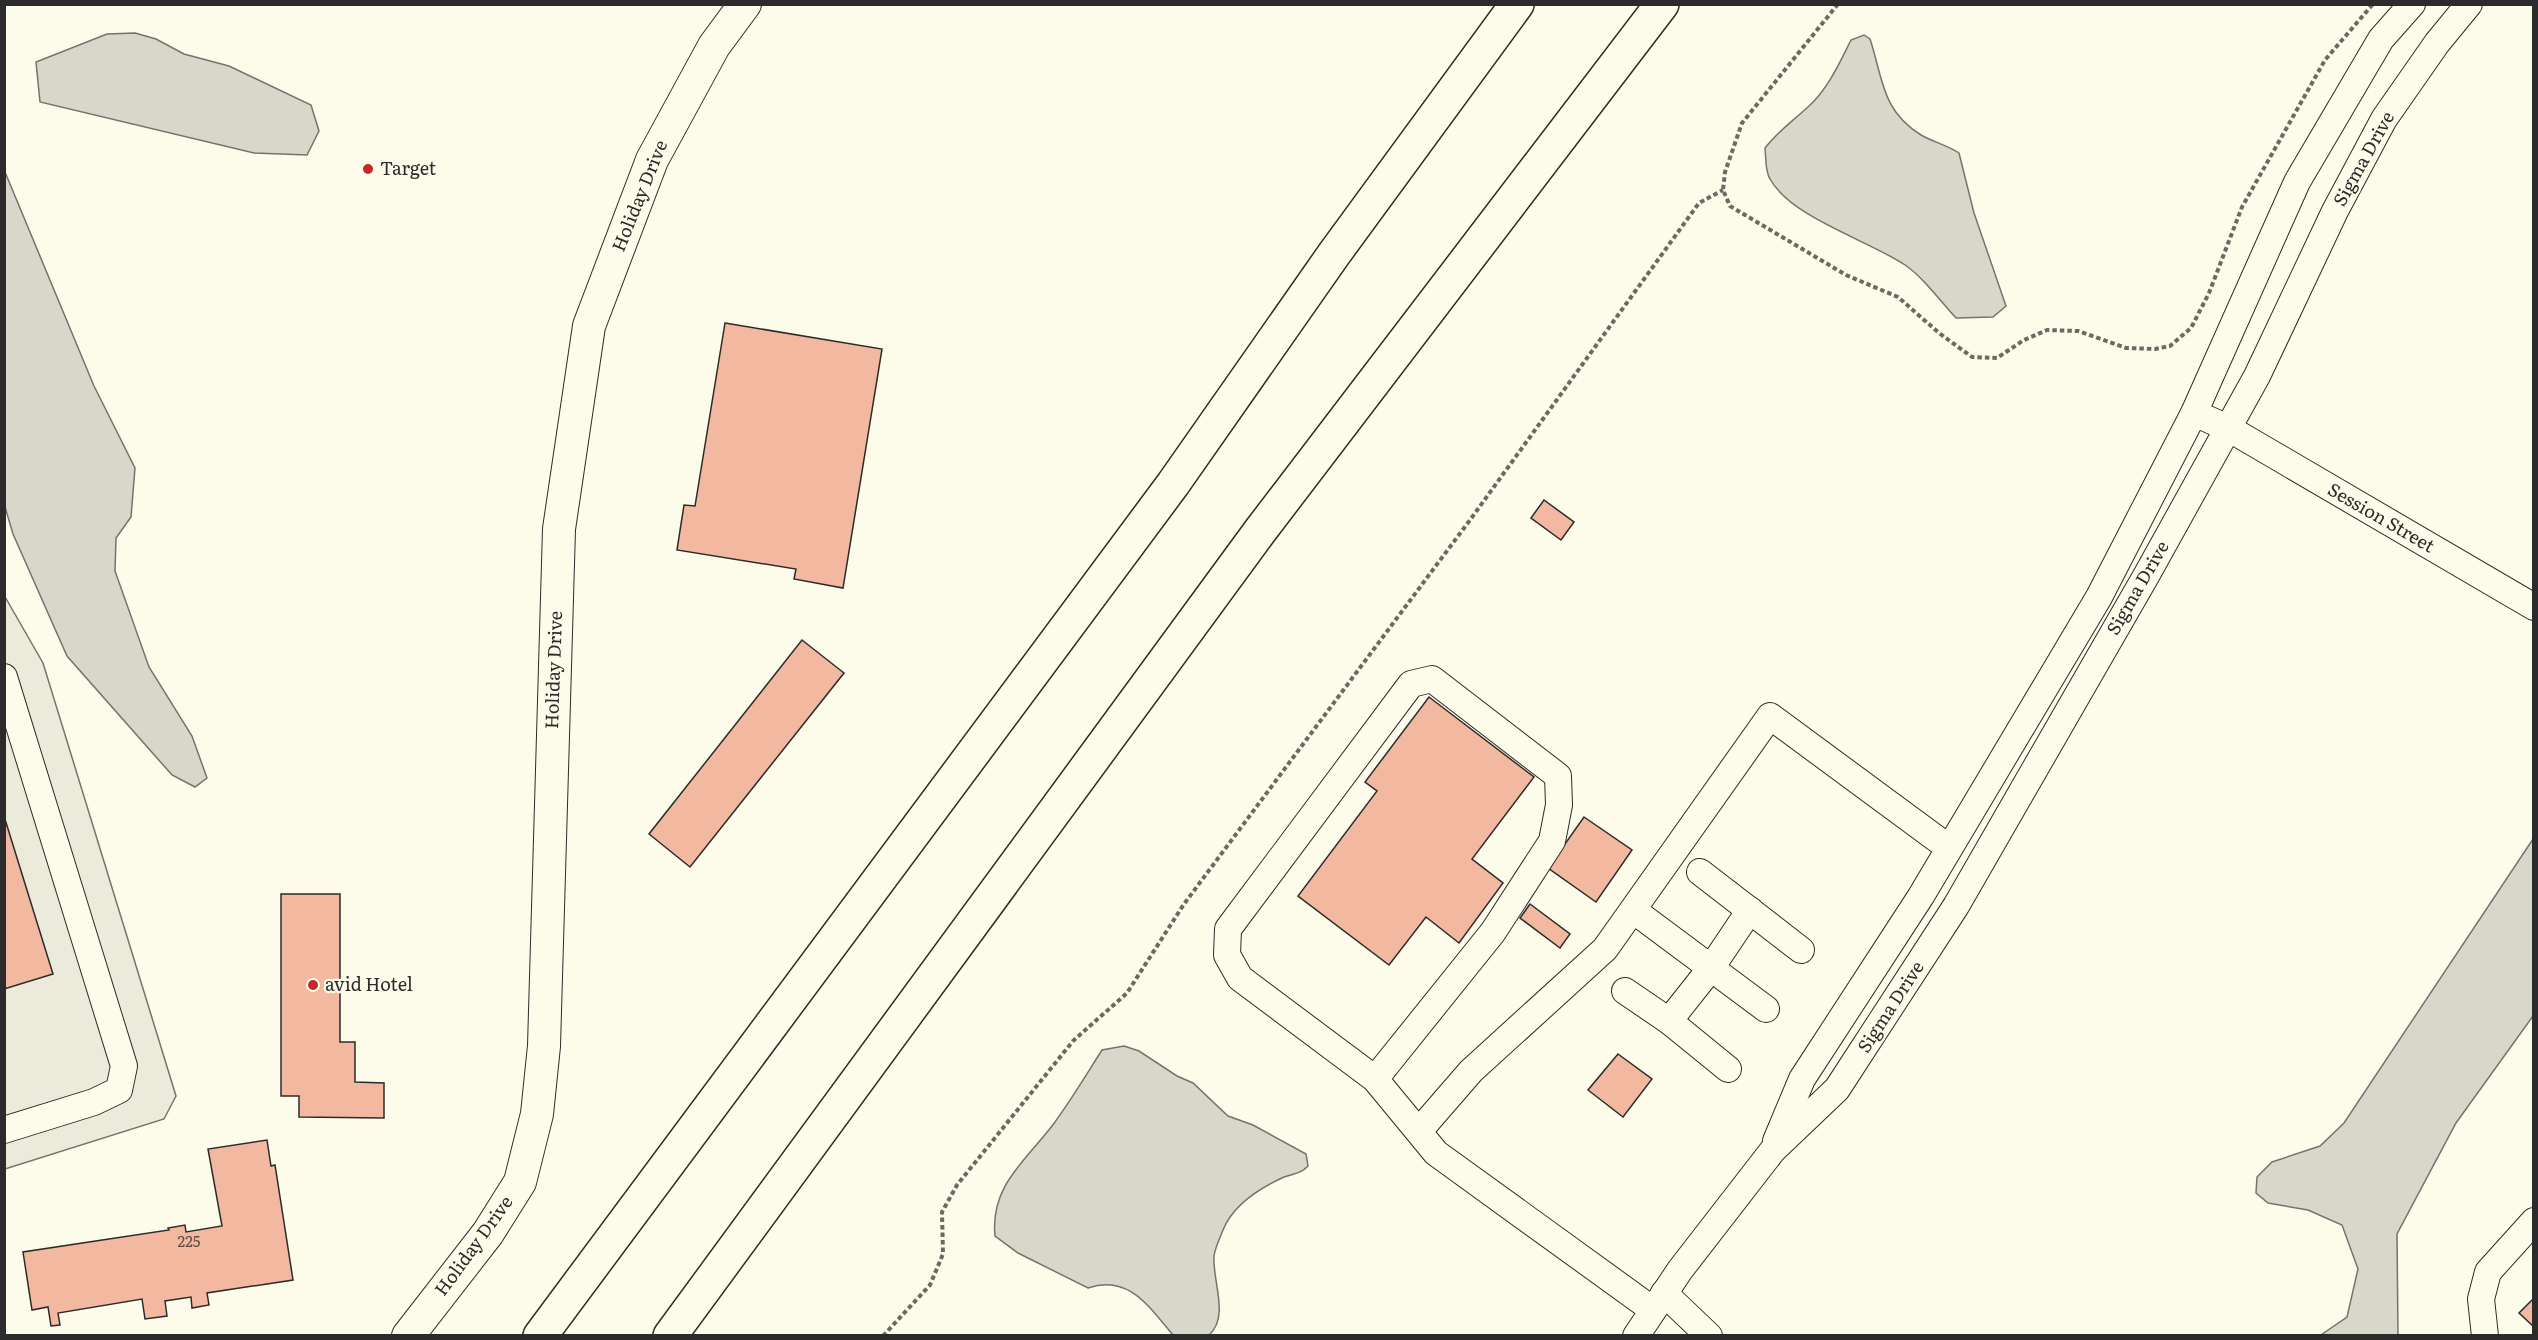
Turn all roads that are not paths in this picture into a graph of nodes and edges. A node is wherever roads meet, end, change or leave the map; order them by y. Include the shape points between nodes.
1 (745, 4) edge
2 (1517, 4) edge
3 (1662, 4) edge
4 (2412, 4) edge
5 (2469, 4) edge
6 (2194, 413) junction
7 (2228, 428) junction
8 (2534, 607) edge
9 (4, 676) edge
10 (1950, 848) junction
11 (1700, 872) dead end
12 (1633, 910) junction
13 (1750, 910) junction
14 (1801, 950) dead end
15 (1711, 968) junction
16 (1625, 991) dead end
17 (1766, 1009) dead end
18 (1669, 1021) junction
19 (1728, 1069) dead end
20 (1375, 1079) junction
21 (4, 1130) edge
22 (1419, 1131) junction
23 (1773, 1150) junction
24 (2534, 1221) edge
25 (1659, 1302) junction
26 (408, 1335) edge
27 (540, 1335) edge
28 (670, 1335) edge
29 (1636, 1335) edge
30 (1709, 1335) edge
31 (2485, 1335) edge

1 - 26 main road, Holiday Drive via 714,46 652,160 589,326 559,529 543,1046 537,1114 520,1182 488,1233
2 - 27 highway via 1334,254 1173,484
3 - 28 highway via 1260,531
4 - 6 street, Sigma Drive via 2381,39 2297,182
5 - 7 street, Sigma Drive via 2436,43 2384,119
6 - 7 street, Session Street
6 - 10 street, Sigma Drive via 2099,597
7 - 8 street, Session Street
7 - 23 street, Sigma Drive via 1956,906 1837,1089
9 - 21 street via 124,1066 119,1090 94,1102
10 - 12 street via 1770,716
10 - 23 street, Sigma Drive via 1802,1079
11 - 13 street
12 - 15 street
12 - 22 street via 1605,949 1471,1071
13 - 14 street
13 - 15 street
15 - 17 street
15 - 18 street
16 - 18 street
18 - 19 street
20 - 20 street via 1240,978 1227,955 1228,929 1411,684 1432,679 1558,776 1559,805 1552,841 1493,932
20 - 22 street
22 - 25 street via 1436,1153
23 - 25 street, Sigma Drive
24 - 31 street via 2488,1272 2481,1299
25 - 29 street, Sigma Drive
25 - 30 street

